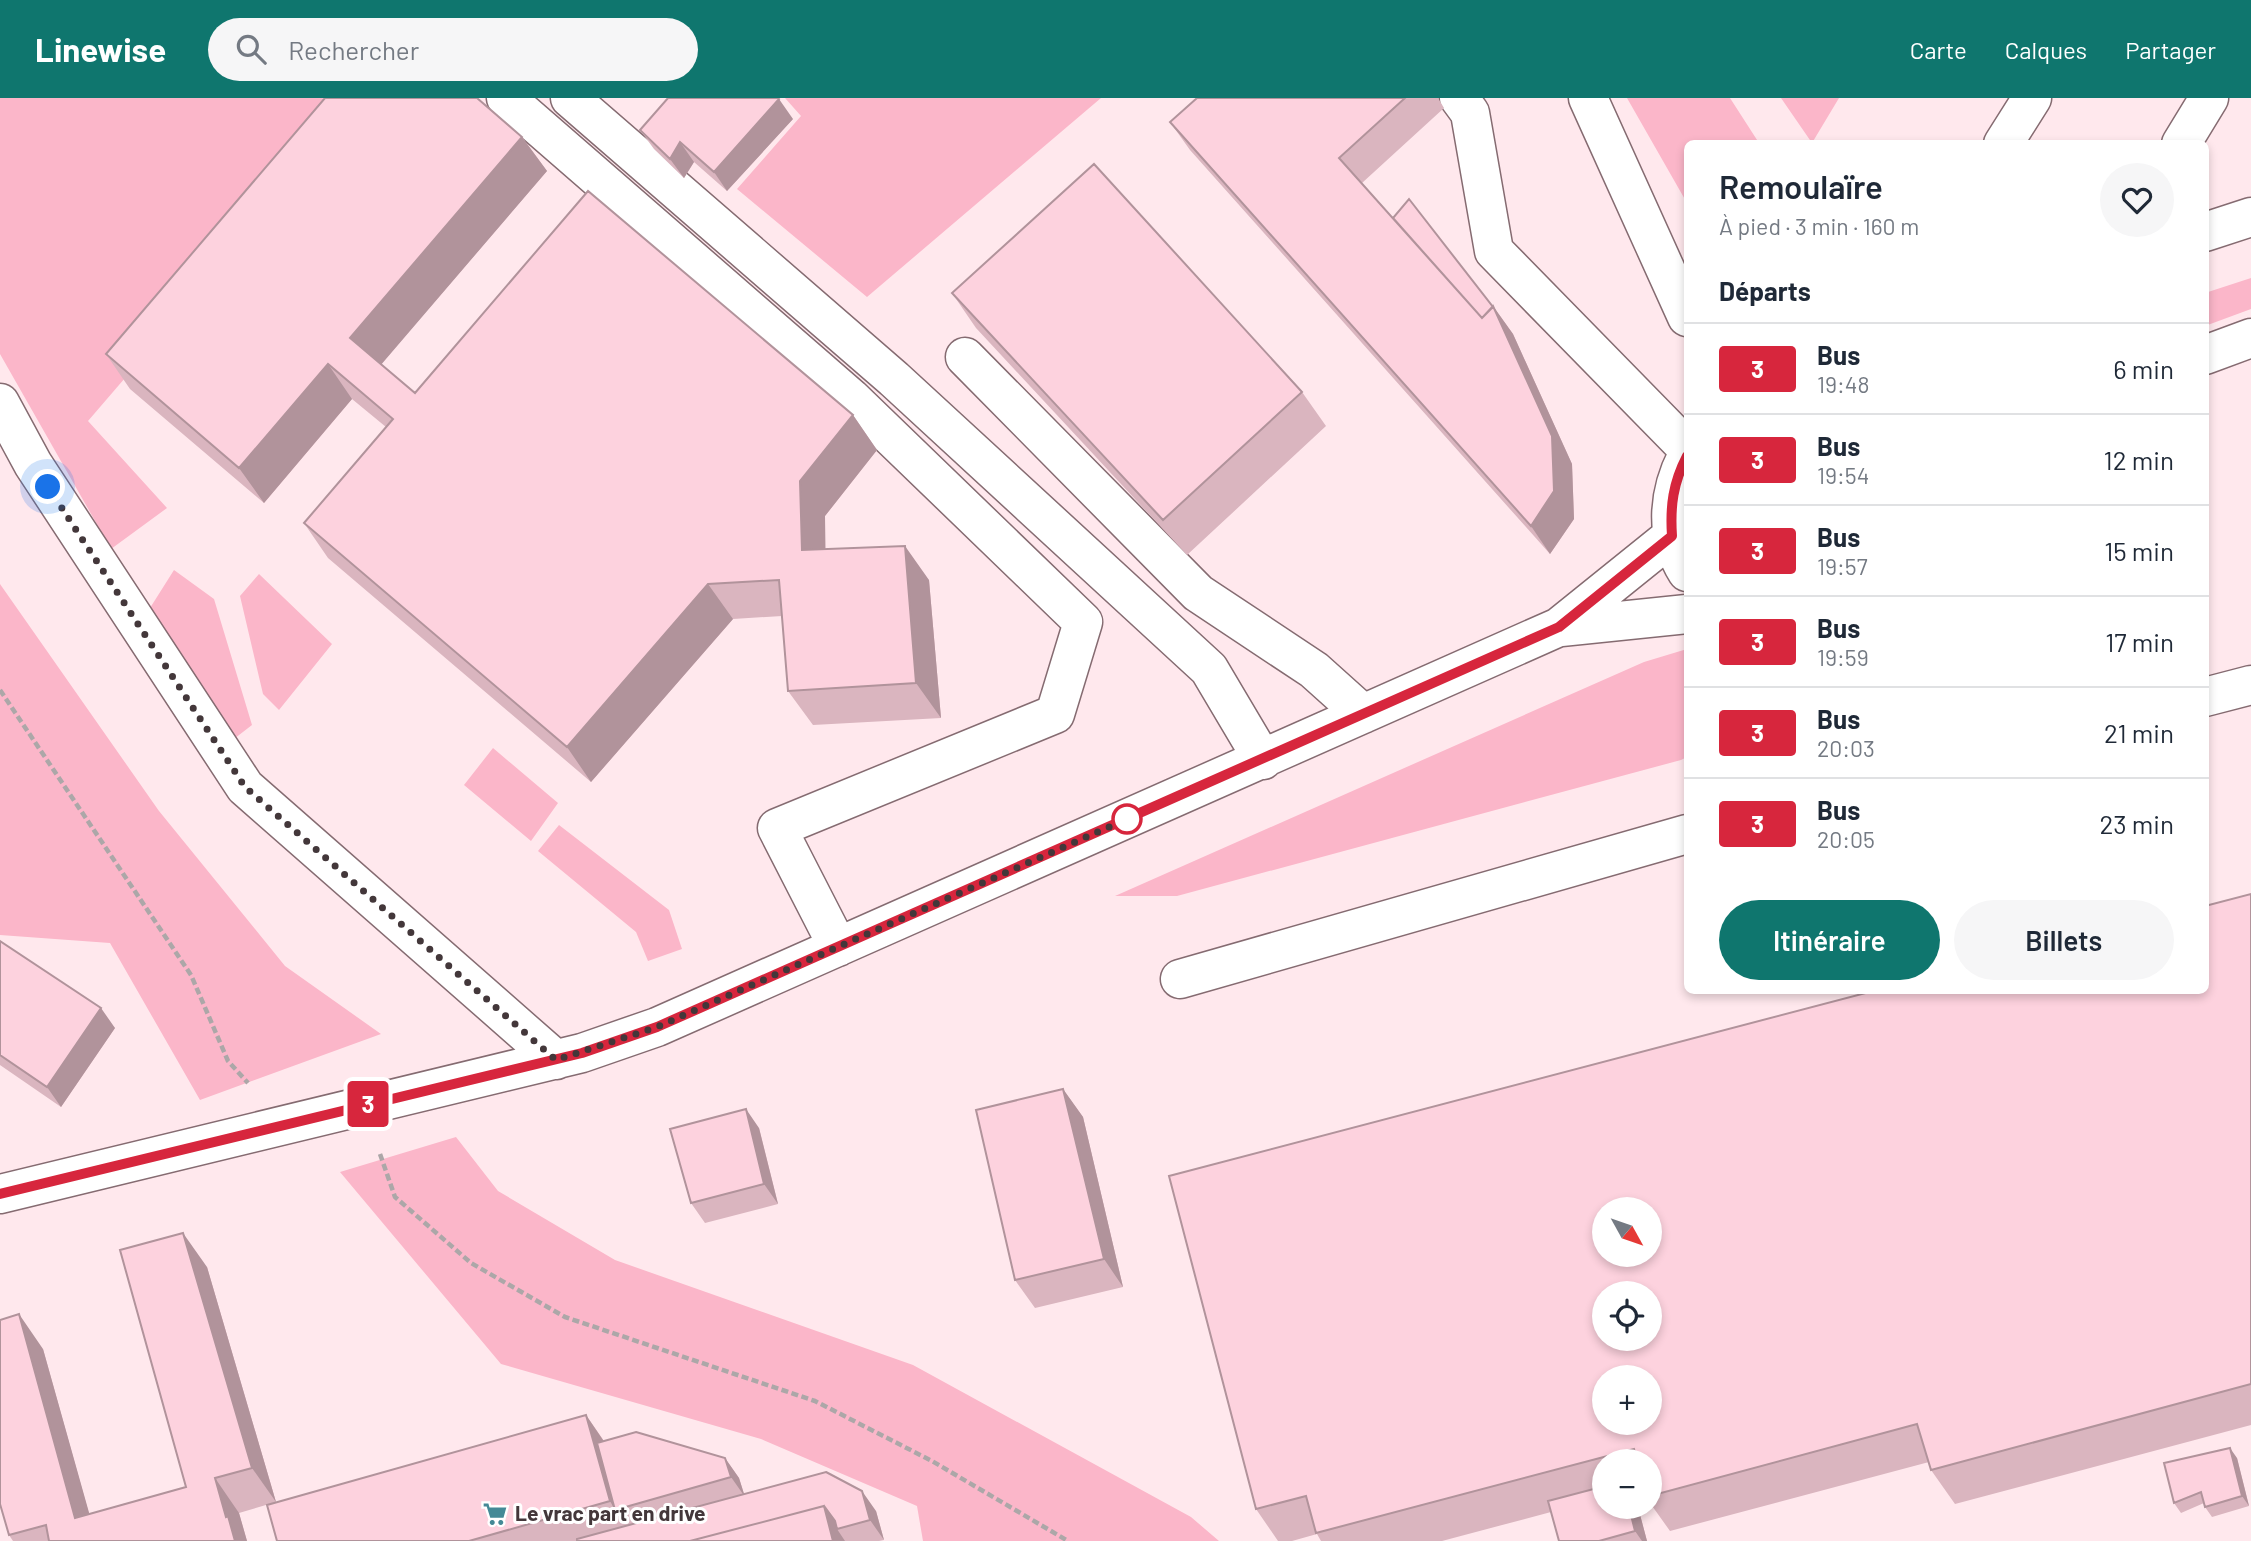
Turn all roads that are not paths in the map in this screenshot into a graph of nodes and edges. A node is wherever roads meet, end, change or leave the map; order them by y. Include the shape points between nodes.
1 (506, 98) edge
2 (570, 98) edge
3 (1458, 98) edge
4 (1588, 98) edge
5 (2032, 98) edge
6 (2209, 98) edge
7 (2006, 140) edge
8 (2183, 140) edge
9 (2251, 217) edge
10 (2209, 231) edge
11 (1684, 310) edge
12 (2251, 338) edge
13 (2209, 354) edge
14 (965, 357) edge
15 (0, 403) edge
16 (1684, 445) edge
17 (1684, 462) edge
18 (1672, 536) junction
19 (1684, 567) edge
20 (1684, 614) edge
21 (1559, 627) junction
22 (2251, 685) edge
23 (2209, 696) edge
24 (1363, 714) junction
25 (1263, 760) junction
26 (1684, 835) edge
27 (838, 947) junction
28 (1180, 979) dead end
29 (556, 1060) junction
30 (0, 1194) edge

1 - 27 street via 851,398 1083,622 1055,714 777,828
2 - 25 street via 894,379 1209,669
3 - 16 street via 1470,113 1494,251
4 - 11 street
5 - 7 street
6 - 8 street
9 - 10 street
12 - 13 street
14 - 24 street via 1199,593 1314,670
15 - 29 street via 33,464 245,787
17 - 18 street via 1670,506
18 - 19 street
18 - 21 street
20 - 21 street
21 - 24 street
22 - 23 street
24 - 25 street
25 - 27 street
26 - 28 street
27 - 29 street via 657,1027
29 - 30 street

